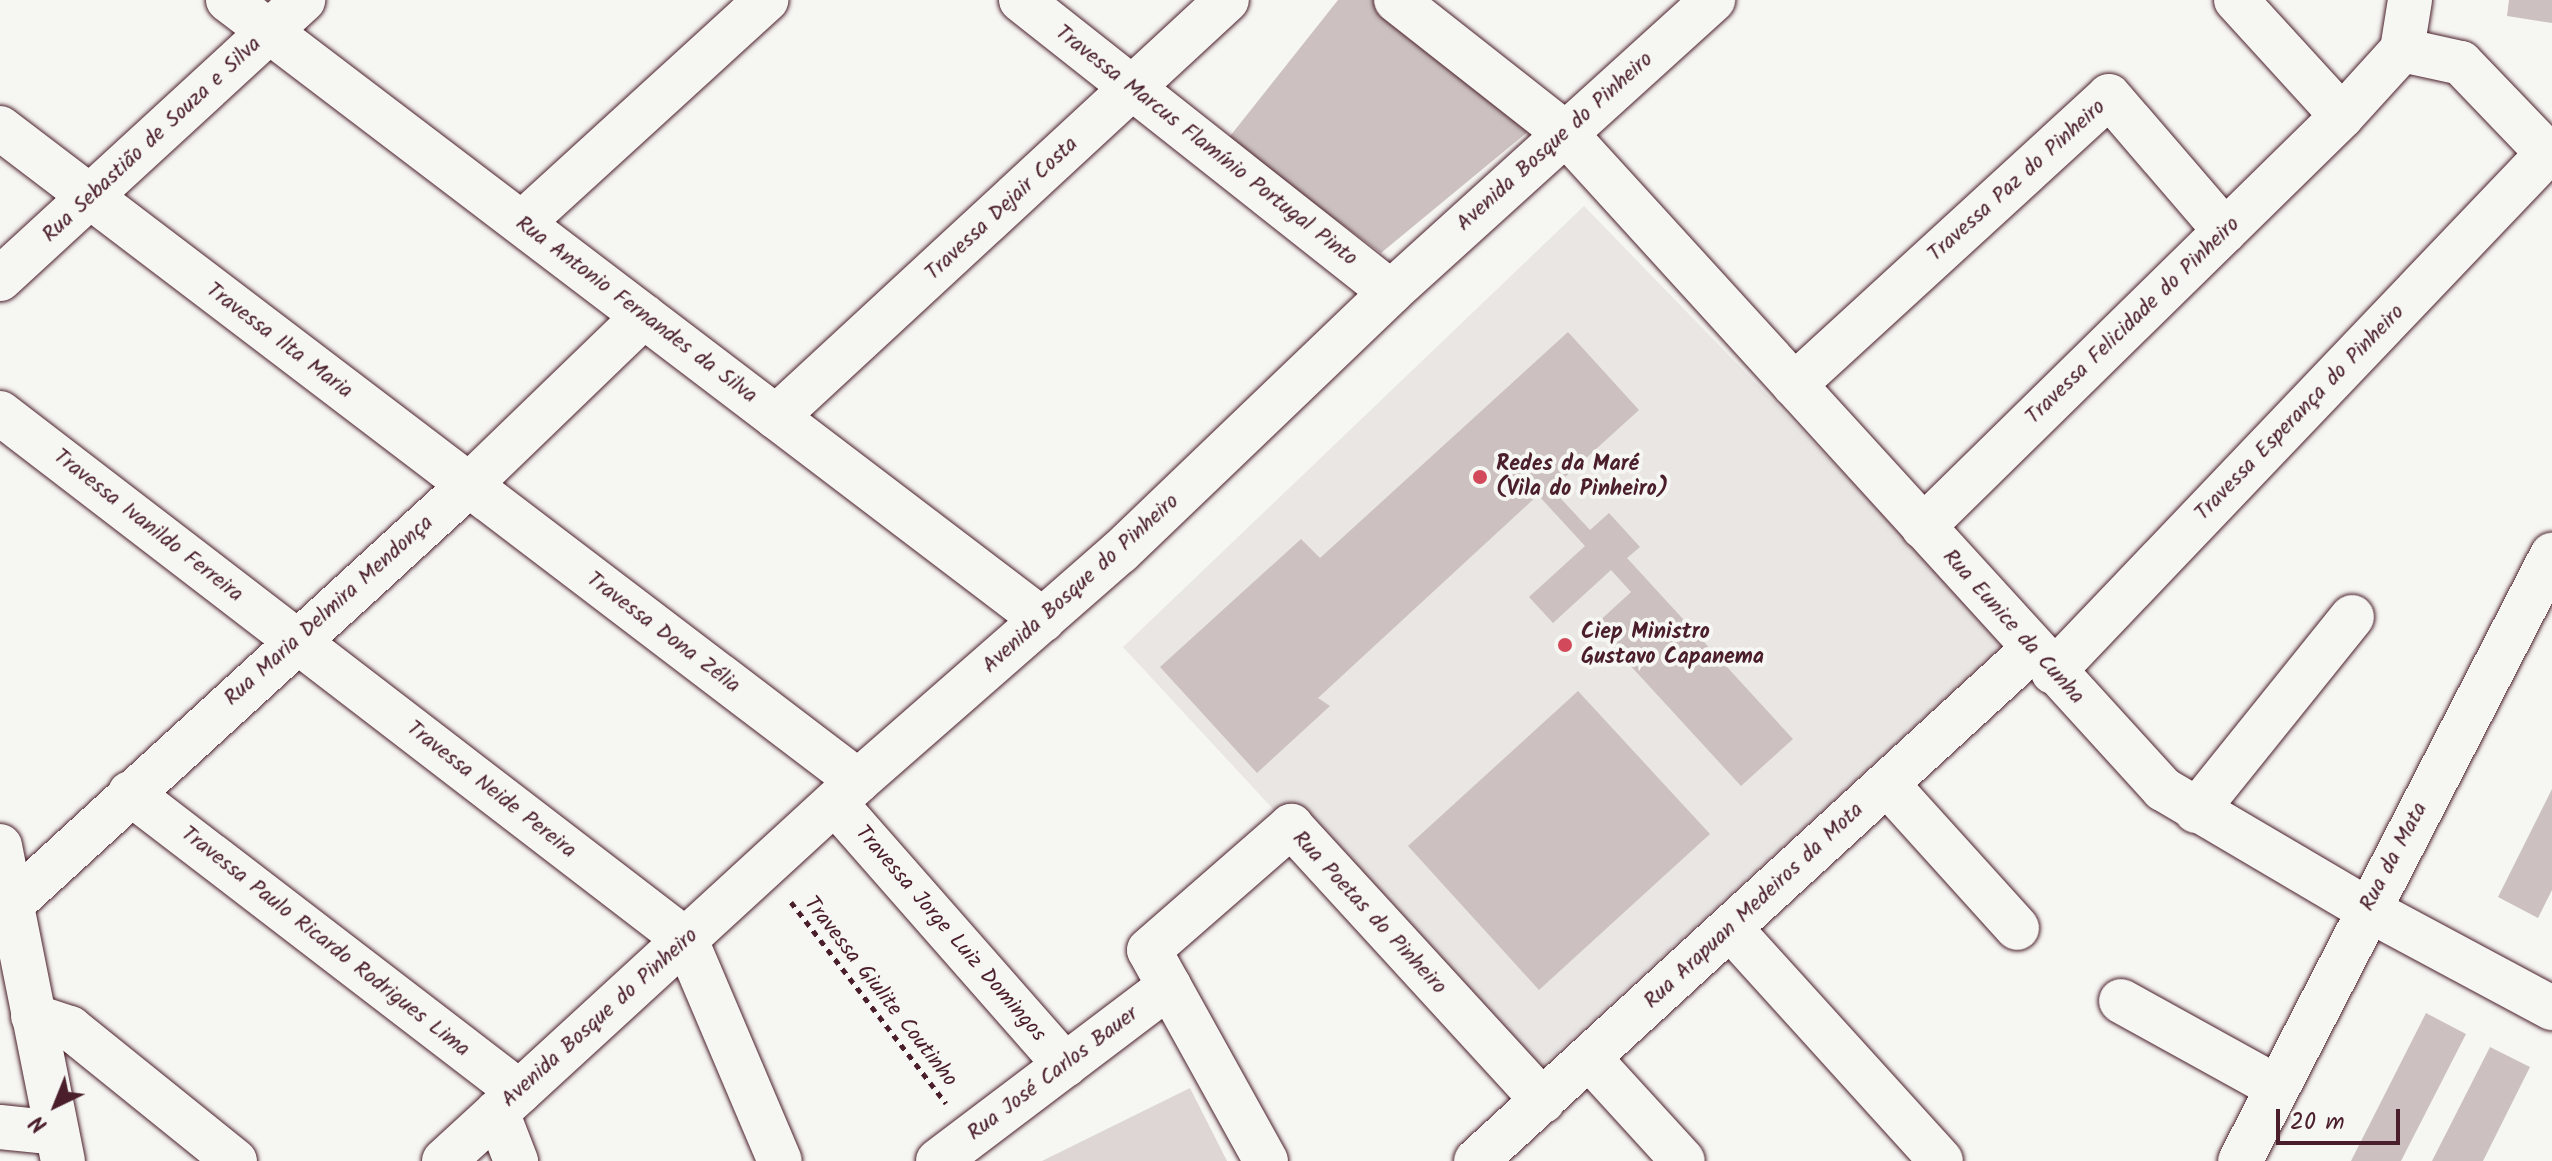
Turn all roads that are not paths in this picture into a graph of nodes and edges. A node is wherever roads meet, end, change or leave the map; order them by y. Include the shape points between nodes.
1 (228, 0) edge
2 (303, 0) edge
3 (766, 0) edge
4 (1021, 0) edge
5 (1227, 0) edge
6 (1396, 0) edge
7 (2236, 0) edge
8 (2410, 0) edge
9 (1708, 1) edge
10 (269, 31) junction
11 (2402, 50) junction
12 (1132, 88) junction
13 (2342, 116) junction
14 (0, 128) edge
15 (1565, 133) junction
16 (2550, 155) edge
17 (90, 197) junction
18 (522, 223) junction
19 (2225, 231) junction
20 (0, 279) edge
21 (1391, 292) junction
22 (644, 316) junction
23 (1794, 385) junction
24 (0, 413) edge
25 (776, 417) junction
26 (469, 485) junction
27 (1923, 527) junction
28 (2552, 555) edge
29 (2352, 617) dead end
30 (1043, 620) junction
31 (296, 640) junction
32 (2042, 661) junction
33 (1887, 784) junction
34 (847, 792) junction
35 (130, 793) junction
36 (2196, 811) junction
37 (0, 846) edge
38 (12, 904) junction
39 (2367, 909) junction
40 (1730, 928) junction
41 (2017, 928) dead end
42 (686, 940) junction
43 (1159, 968) junction
44 (2121, 1001) dead end
45 (2552, 1008) edge
46 (33, 1016) junction
47 (1589, 1058) junction
48 (1065, 1065) junction
49 (2277, 1087) junction
50 (1543, 1101) junction
51 (508, 1102) junction
52 (0, 1127) edge
53 (60, 1147) edge
54 (954, 1148) edge
55 (235, 1161) edge
56 (444, 1161) edge
57 (516, 1161) edge
58 (780, 1161) edge
59 (1266, 1161) edge
60 (1476, 1161) edge
61 (1683, 1161) edge
62 (1941, 1161) edge
63 (2240, 1161) edge

1 - 10 street, Rua Antonio Fernandes da Silva
2 - 10 street, Rua Sebastião de Souza e Silva
3 - 18 street
4 - 12 street, Travessa Marcus Flamínio Portugal Pinto
5 - 12 street, Travessa Dejair Costa
6 - 15 street
7 - 13 street
8 - 11 street
9 - 15 street, Avenida Bosque do Pinheiro
10 - 17 street, Rua Sebastião de Souza e Silva
10 - 18 street, Rua Antonio Fernandes da Silva
11 - 13 street, Travessa Felicidade do Pinheiro
11 - 16 street via 2461,63
12 - 21 street, Travessa Marcus Flamínio Portugal Pinto
12 - 25 street, Travessa Dejair Costa
13 - 19 street, Travessa Felicidade do Pinheiro
14 - 17 street, Travessa Ilta Maria
15 - 21 street, Avenida Bosque do Pinheiro
15 - 23 street, Rua Eunice da Cunha
16 - 32 street, Travessa Esperança do Pinheiro
17 - 20 street, Rua Sebastião de Souza e Silva
17 - 26 street, Travessa Ilta Maria
18 - 22 street, Rua Antonio Fernandes da Silva
19 - 23 street, Travessa Paz do Pinheiro via 2109,96
19 - 27 street, Travessa Felicidade do Pinheiro
21 - 30 street, Avenida Bosque do Pinheiro
22 - 25 street, Rua Antonio Fernandes da Silva
22 - 26 street, Rua Maria Delmira Mendonça
23 - 27 street, Rua Eunice da Cunha
24 - 31 street, Travessa Ivanildo Ferreira
25 - 30 street, Rua Antonio Fernandes da Silva
26 - 31 street, Rua Maria Delmira Mendonça
26 - 34 street, Travessa Dona Zélia
27 - 32 street, Rua Eunice da Cunha
28 - 39 street, Rua da Mata
29 - 36 street
30 - 34 street, Avenida Bosque do Pinheiro
31 - 35 street, Rua Maria Delmira Mendonça
31 - 42 street, Travessa Neide Pereira
32 - 33 street, Rua Arapuan Medeiros da Mota
32 - 36 street, Rua Eunice da Cunha via 2163,789
33 - 40 street, Rua Arapuan Medeiros da Mota
33 - 41 street
34 - 42 street, Avenida Bosque do Pinheiro
34 - 48 street, Travessa Jorge Luiz Domingos
35 - 38 street, Rua Maria Delmira Mendonça
35 - 51 street, Travessa Paulo Ricardo Rodrigues Lima
36 - 39 street, Rua Eunice da Cunha
37 - 38 street
38 - 46 street
39 - 45 street, Rua Eunice da Cunha
39 - 49 street, Rua da Mata
40 - 47 street, Rua Arapuan Medeiros da Mota
40 - 62 street
42 - 51 street, Avenida Bosque do Pinheiro
42 - 58 street
43 - 48 street, Rua José Carlos Bauer
43 - 50 street, Rua Poetas do Pinheiro via 1291,826
43 - 59 street
44 - 49 street
46 - 53 street
46 - 55 street via 70,1028
47 - 50 street, Rua Arapuan Medeiros da Mota
47 - 61 street
48 - 54 street, Rua José Carlos Bauer
49 - 63 street, Rua da Mata
50 - 60 street, Rua Arapuan Medeiros da Mota
51 - 56 street, Avenida Bosque do Pinheiro
51 - 57 street
52 - 53 street

